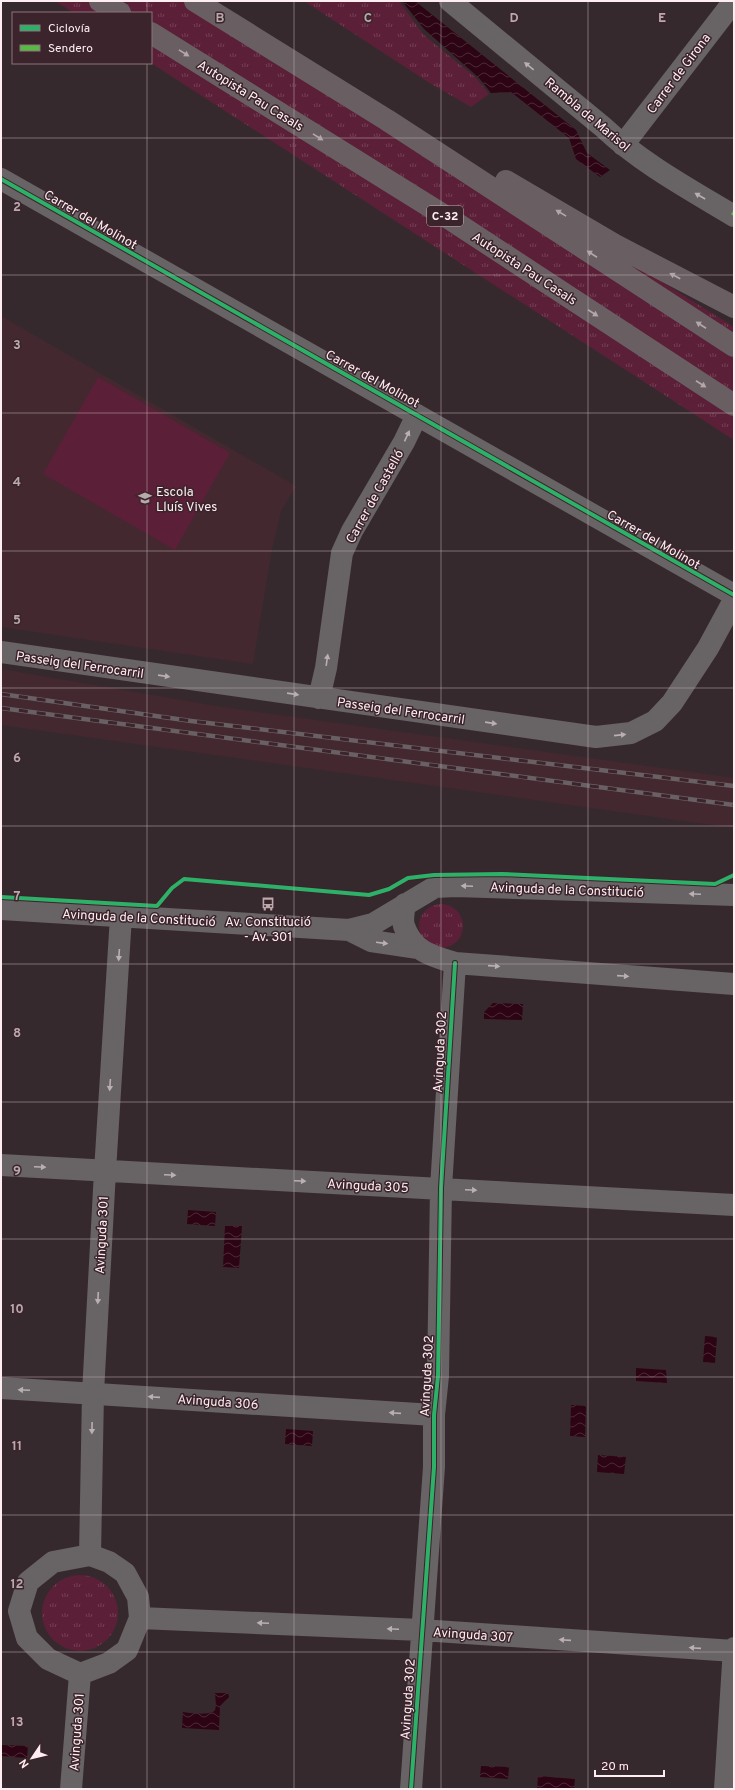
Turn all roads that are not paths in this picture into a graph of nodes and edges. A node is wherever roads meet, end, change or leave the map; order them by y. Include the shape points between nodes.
1 (100, 1) edge
2 (196, 1) edge
3 (450, 1) edge
4 (734, 1) edge
5 (118, 12) edge
6 (152, 33) edge
7 (268, 45) junction
8 (623, 146) junction
9 (1, 179) edge
10 (733, 214) edge
11 (734, 307) edge
12 (734, 346) edge
13 (734, 405) edge
14 (417, 415) junction
15 (734, 595) edge
16 (734, 600) edge
17 (1, 652) edge
18 (319, 698) junction
19 (734, 895) edge
20 (405, 904) junction
21 (1, 909) edge
22 (121, 916) junction
23 (349, 930) junction
24 (418, 948) junction
25 (455, 963) junction
26 (734, 984) edge
27 (1, 1165) edge
28 (104, 1171) junction
29 (441, 1188) junction
30 (734, 1205) edge
31 (1, 1388) edge
32 (93, 1393) junction
33 (434, 1415) junction
34 (90, 1555) junction
35 (10, 1610) edge
36 (140, 1618) junction
37 (422, 1630) junction
38 (734, 1648) edge
39 (734, 1651) edge
40 (80, 1674) junction
41 (71, 1789) edge
42 (411, 1789) edge
43 (725, 1789) edge

1 - 5 highway
2 - 7 highway
8 -> 3 street, Rambla de Marisol via 603,126
4 - 8 street, Carrer de Girona
6 -> 13 highway, Autopista Pau Casals / C-32 via 453,221
11 -> 7 highway via 615,245 373,101
12 -> 7 highway
10 -> 8 street, Rambla de Marisol via 671,179
9 - 14 street, Carrer del Molinot
14 - 15 street, Carrer del Molinot
18 -> 14 street, Carrer de Castelló via 326,668 342,553
18 -> 16 street, Passeig del Ferrocarril via 596,737 631,733 654,721 672,703 708,648
17 -> 18 street, Passeig del Ferrocarril
19 -> 20 street, Avinguda de la Constitució via 456,886 435,887
20 - 23 street, Avinguda de la Constitució via 373,924
20 - 24 street via 404,925
21 - 22 street, Avinguda de la Constitució
22 - 23 street, Avinguda de la Constitució
22 -> 28 street, Avinguda 301
23 -> 24 street, Avinguda de la Constitució via 371,941
24 - 25 street, Avinguda de la Constitució via 423,953
25 -> 26 street, Avinguda de la Constitució
25 - 29 street, Avinguda 302
27 -> 28 street, Avinguda 305
28 -> 29 street, Avinguda 305
28 -> 32 street, Avinguda 301
29 -> 30 street, Avinguda 305
29 - 33 street, Avinguda 302 via 438,1376
32 -> 31 street, Avinguda 306
33 -> 32 street, Avinguda 306
32 -> 34 street, Avinguda 301
33 - 37 street, Avinguda 302 via 434,1468
34 - 35 street via 53,1562 28,1582
34 - 36 street via 109,1562 125,1573 138,1597
35 - 40 street via 26,1638 48,1659
37 -> 36 street, Avinguda 307
36 - 40 street via 127,1650 109,1663
39 -> 37 street, Avinguda 307
37 - 42 street, Avinguda 302
38 - 39 street
39 - 43 street
40 - 41 street, Avinguda 301

